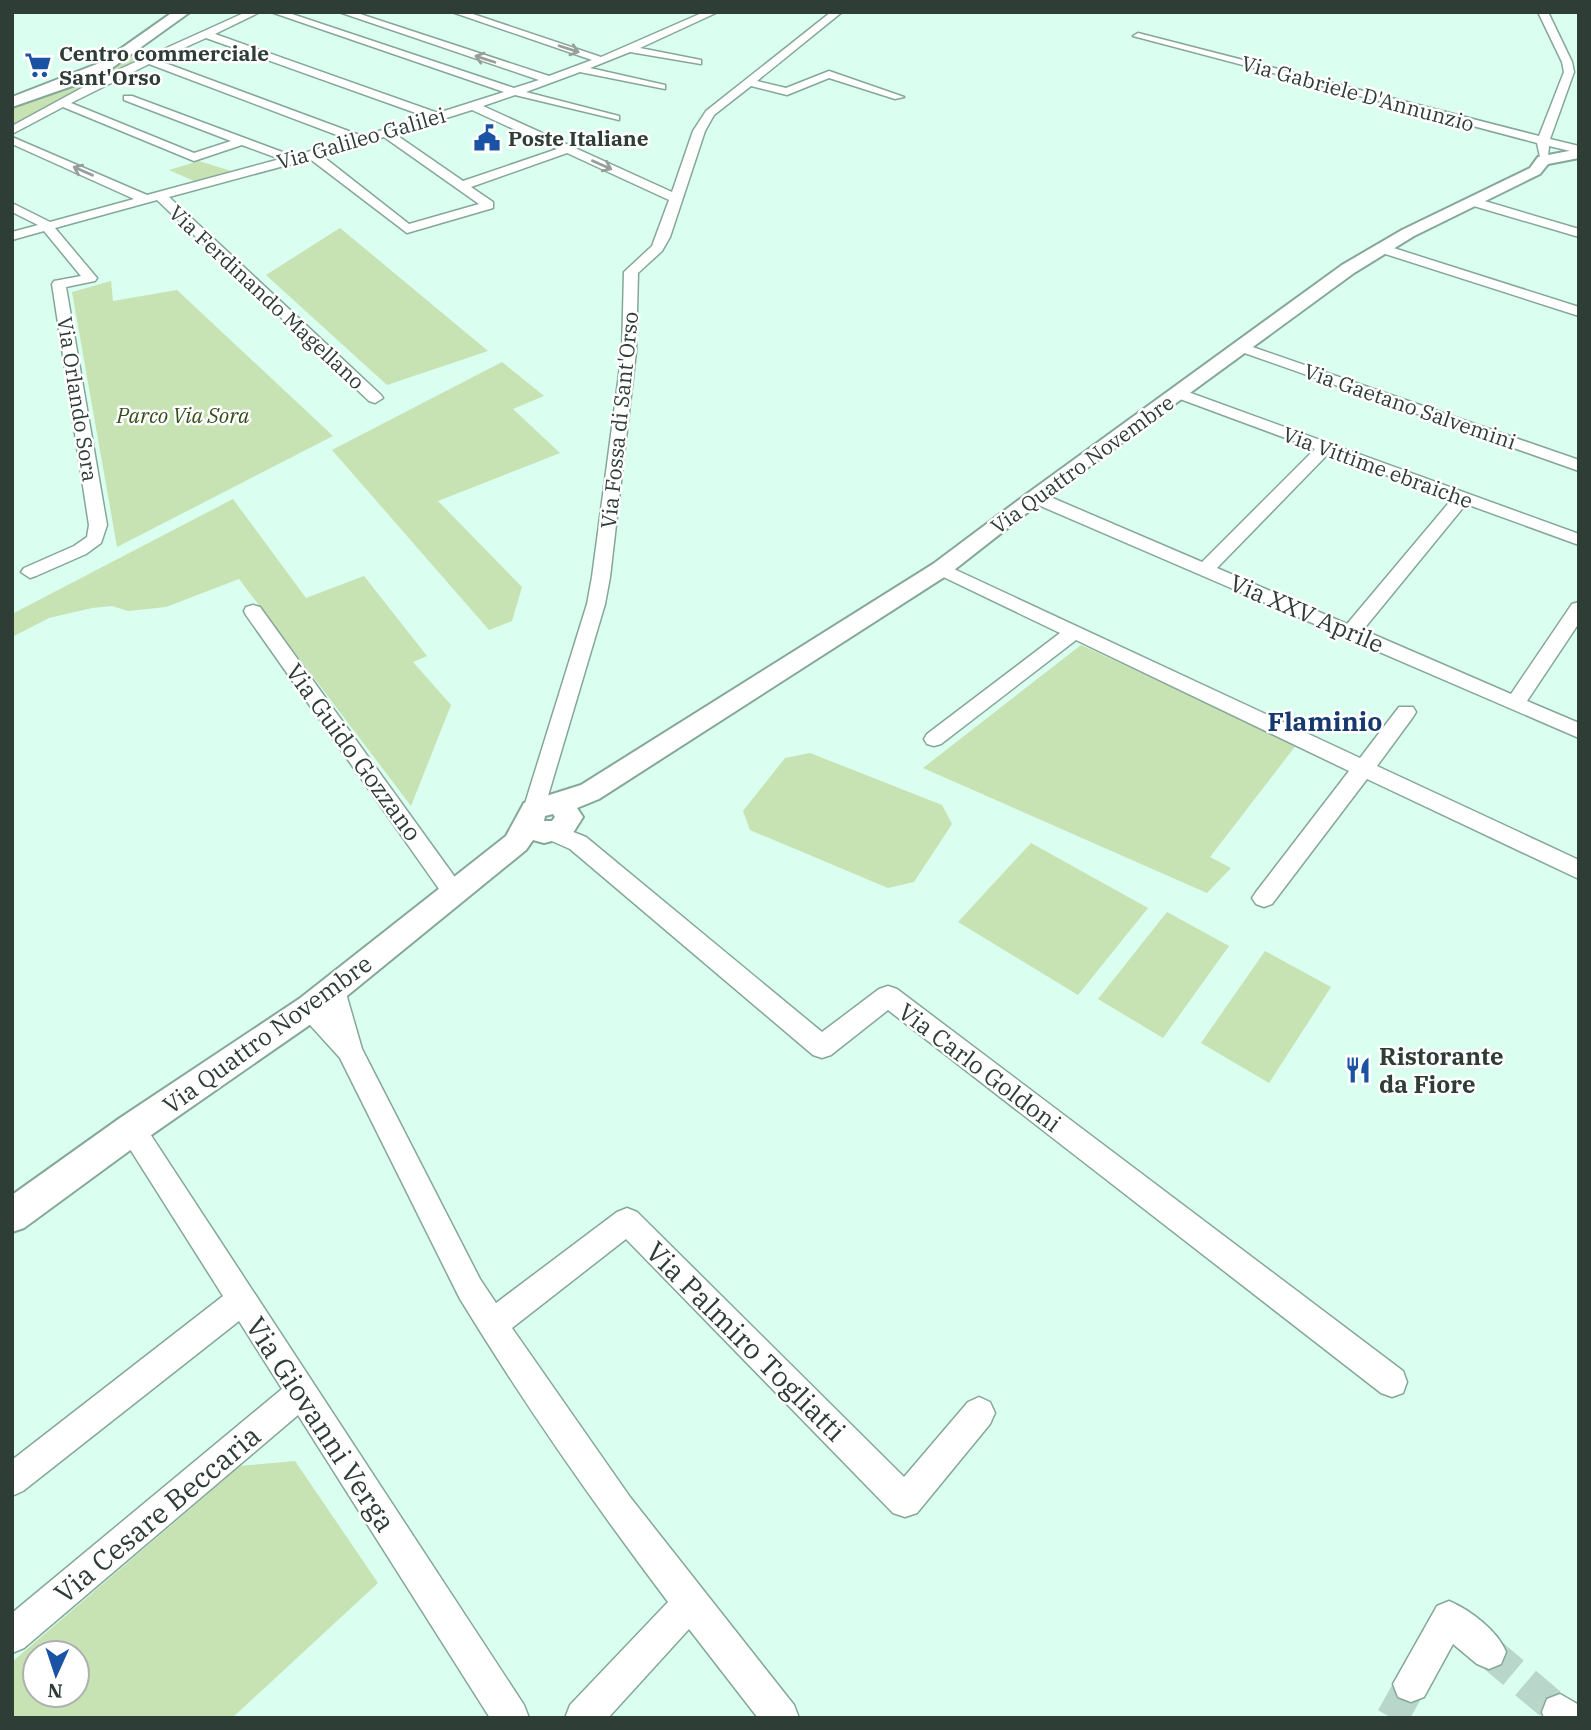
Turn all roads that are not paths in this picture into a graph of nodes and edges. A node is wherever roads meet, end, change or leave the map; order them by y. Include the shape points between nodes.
1 (183, 12) edge
2 (255, 12) edge
3 (276, 12) edge
4 (344, 12) edge
5 (457, 12) edge
6 (687, 12) edge
7 (837, 12) edge
8 (1543, 12) edge
9 (708, 14) edge
10 (206, 34) junction
11 (1138, 36) dead end
12 (627, 48) junction
13 (148, 60) junction
14 (601, 60) junction
15 (697, 62) dead end
16 (579, 69) junction
17 (550, 80) junction
18 (748, 82) junction
19 (661, 87) dead end
20 (515, 92) junction
21 (899, 97) dead end
22 (128, 98) dead end
23 (12, 102) edge
24 (63, 103) junction
25 (473, 106) junction
26 (438, 117) junction
27 (615, 118) dead end
28 (12, 131) edge
29 (386, 134) junction
30 (12, 140) edge
31 (361, 140) junction
32 (240, 142) junction
33 (567, 149) junction
34 (1543, 150) junction
35 (1579, 152) edge
36 (310, 153) junction
37 (290, 159) junction
38 (462, 186) junction
39 (152, 197) junction
40 (676, 198) junction
41 (1471, 201) junction
42 (12, 207) edge
43 (47, 227) junction
44 (1579, 233) edge
45 (12, 236) edge
46 (1381, 248) junction
47 (1579, 313) edge
48 (1241, 346) junction
49 (1177, 393) junction
50 (376, 398) dead end
51 (1326, 447) junction
52 (1579, 466) edge
53 (1035, 497) junction
54 (1462, 497) junction
55 (1579, 540) edge
56 (941, 569) junction
57 (1205, 570) junction
58 (30, 572) dead end
59 (1579, 608) edge
60 (253, 611) dead end
61 (1075, 631) junction
62 (1351, 632) junction
63 (1515, 703) junction
64 (1406, 712) dead end
65 (1579, 731) edge
66 (934, 739) dead end
67 (1364, 768) junction
68 (545, 778) joint
69 (550, 823) junction
70 (1579, 870) edge
71 (454, 893) junction
72 (1264, 898) dead end
73 (322, 999) junction
74 (349, 1050) joint
75 (132, 1129) junction
76 (12, 1216) edge
77 (241, 1301) junction
78 (492, 1325) junction
79 (1392, 1382) dead end
80 (301, 1393) junction
81 (979, 1413) dead end
82 (12, 1480) edge
83 (690, 1603) junction
84 (12, 1636) edge
85 (1489, 1652) tunnel mouth
86 (1411, 1684) tunnel mouth
87 (511, 1718) edge
88 (583, 1718) edge
89 (780, 1718) edge

1 - 23 main road via 100,68
2 - 10 street
3 - 20 street
17 -> 4 street
5 -> 14 street
6 - 9 street, Via Galileo Galilei
7 - 18 street, Via Fossa di Sant'Orso
8 - 34 street via 1569,72
9 - 12 street, Via Galileo Galilei
10 - 13 street
10 - 26 street
11 - 34 street, Via Gabriele D'Annunzio
12 - 14 street, Via Galileo Galilei
12 - 15 street
13 - 24 street
13 - 31 street
14 - 16 street, Via Galileo Galilei
16 - 17 street, Via Galileo Galilei
16 - 19 street
17 - 20 street, Via Galileo Galilei
18 - 21 street via 787,92 829,74
18 - 40 street, Via Fossa di Sant'Orso via 703,123
20 - 25 street, Via Galileo Galilei
20 - 27 street
22 - 32 street
24 - 28 street
24 - 32 street via 194,157
25 - 26 street, Via Galileo Galilei
25 - 33 street
26 - 29 street, Via Galileo Galilei
29 - 31 street, Via Galileo Galilei
29 - 38 street
39 -> 30 street
31 - 36 street, Via Galileo Galilei
32 - 37 street
33 - 38 street
33 -> 40 street
34 - 35 street, Via Quattro Novembre via 1564,159
34 - 41 street, Via Quattro Novembre via 1535,171
36 - 37 street, Via Galileo Galilei
36 - 38 street via 407,229 489,205
37 - 39 street, Via Galileo Galilei
39 - 43 street, Via Galileo Galilei
39 - 50 street, Via Ferdinando Magellano
40 - 68 street, Via Fossa di Sant'Orso via 657,248 629,278 629,352 601,577
41 - 44 street
41 - 46 street, Via Quattro Novembre
42 - 43 street
43 - 45 street, Via Galileo Galilei
43 - 58 street, Via Orlando Sora via 90,278 59,284 98,525 94,540 80,550
46 - 47 street
46 - 48 street, Via Quattro Novembre
48 - 49 street, Via Quattro Novembre
48 - 52 street, Via Gaetano Salvemini
49 - 51 street, Via Vittime ebraiche
49 - 53 street, Via Quattro Novembre
51 - 54 street, Via Vittime ebraiche
51 - 57 street
53 - 56 street, Via Quattro Novembre
53 - 57 street, Via XXV Aprile
54 - 55 street, Via Vittime ebraiche
54 - 62 street
56 - 61 street
56 - 69 street, Via Quattro Novembre via 590,792
57 - 62 street, Via XXV Aprile
59 - 63 street
60 - 71 street, Via Guido Gozzano
61 - 66 street
61 - 67 street
62 - 63 street, Via XXV Aprile
63 - 65 street, Via XXV Aprile
64 - 67 street
67 - 70 street
67 - 72 street
68 - 69 street, Via Fossa di Sant'Orso via 536,795
69 - 71 street, Via Quattro Novembre
69 - 79 street, Via Carlo Goldoni via 822,1047 888,996
71 - 73 street, Via Quattro Novembre
73 - 74 street
73 - 75 street, Via Quattro Novembre
74 - 78 street
75 - 76 street, Via Quattro Novembre
75 - 77 street, Via Giovanni Verga
77 - 80 street, Via Giovanni Verga
77 - 82 street
78 - 81 street, Via Palmiro Togliatti via 627,1221 905,1501
78 - 83 street via 521,1372
80 - 84 street, Via Cesare Beccaria
80 - 87 street, Via Giovanni Verga
83 - 88 street
83 - 89 street
85 - 86 street via 1449,1618

